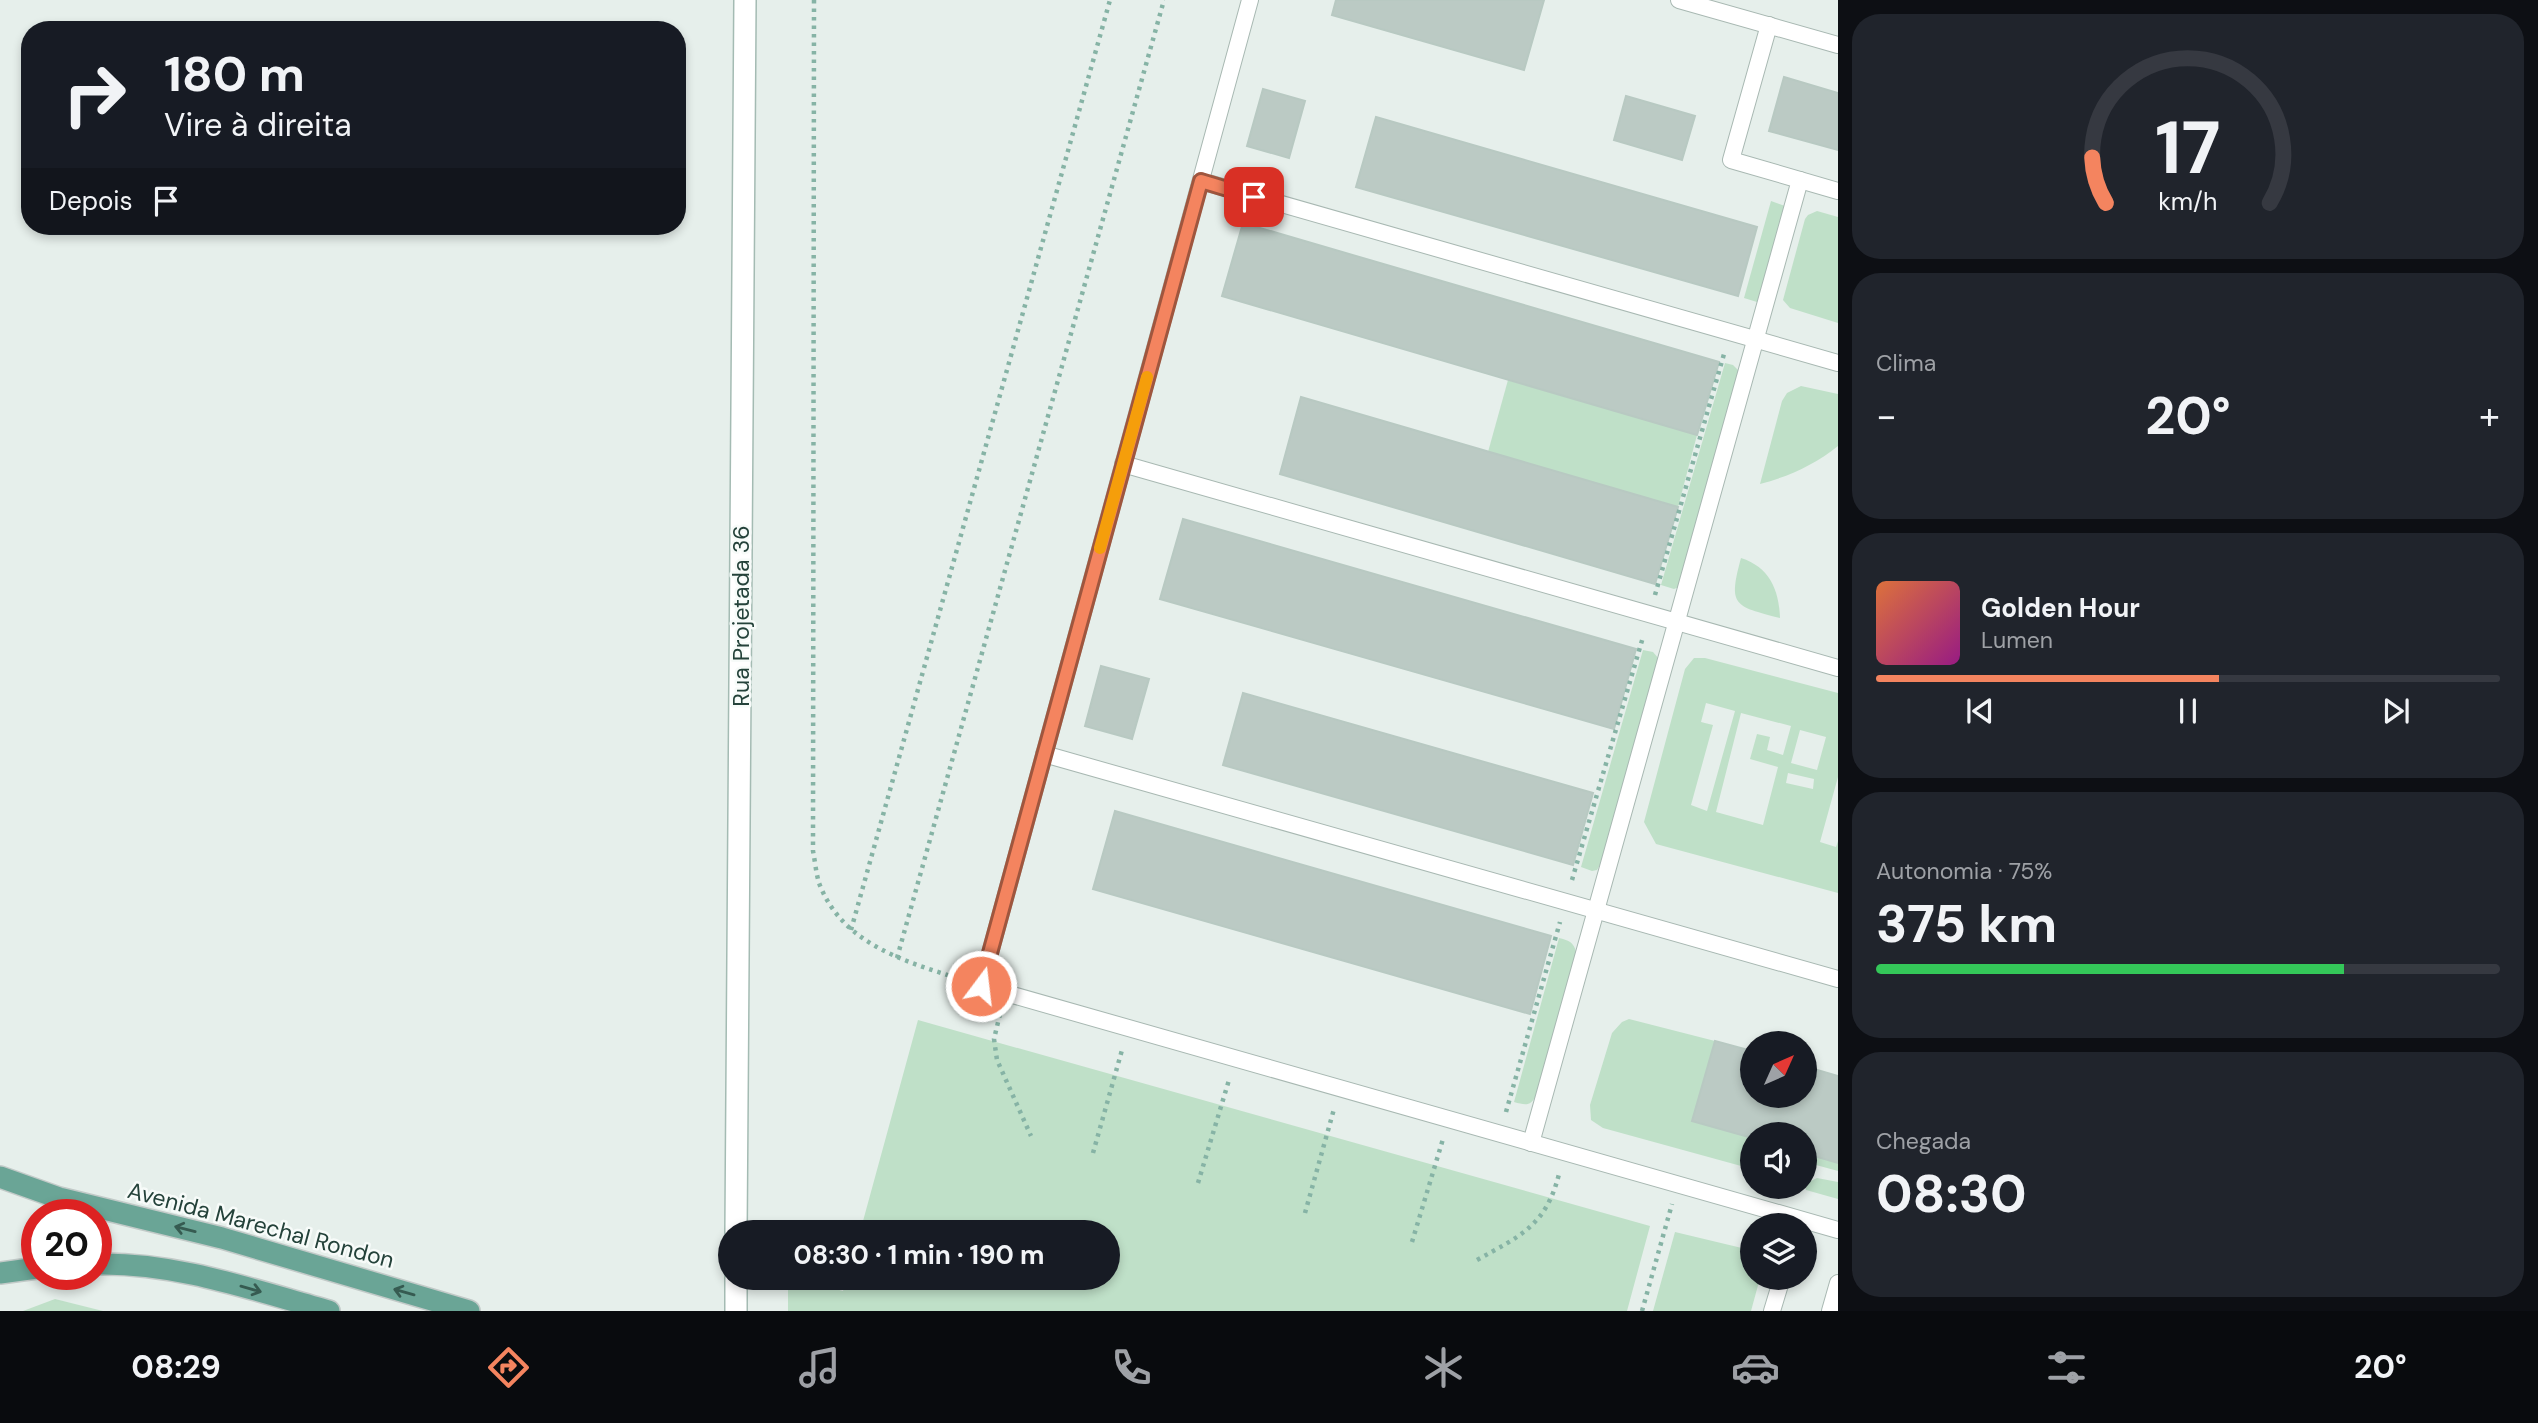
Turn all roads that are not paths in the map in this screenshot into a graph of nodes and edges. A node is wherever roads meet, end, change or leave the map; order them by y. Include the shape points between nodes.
1 (745, 0) edge
2 (1250, 0) edge
3 (1679, 0) edge
4 (1769, 25) junction
5 (1838, 45) edge
6 (1800, 180) junction
7 (1201, 181) junction
8 (1838, 191) edge
9 (1755, 340) junction
10 (1838, 363) edge
11 (1123, 464) junction
12 (1676, 622) junction
13 (1838, 668) edge
14 (1044, 754) junction
15 (1596, 910) junction
16 (1838, 979) edge
17 (1531, 1143) junction
18 (0, 1177) edge
19 (1769, 1213) edge
20 (736, 1220) edge
21 (1817, 1226) edge
22 (1838, 1230) edge
23 (112, 1264) edge
24 (21, 1270) edge
25 (0, 1273) edge
26 (1838, 1283) edge
27 (736, 1290) edge
28 (1778, 1290) edge
29 (329, 1311) edge
30 (469, 1311) edge
31 (736, 1311) edge
32 (1772, 1311) edge
33 (1830, 1311) edge

1 - 20 street, Rua Projetada 36
2 - 7 lane
3 - 4 lane
4 - 5 lane
4 - 6 lane via 1731,160
6 - 8 lane
6 - 9 lane
7 - 9 lane
7 - 11 lane
9 - 10 lane
9 - 12 lane
11 - 12 lane
11 - 14 lane
12 - 13 lane
12 - 15 lane
14 - 15 lane
14 - 17 lane via 981,986
15 - 16 lane
15 - 17 lane
17 - 19 lane
30 -> 18 main road, Avenida Marechal Rondon via 222,1238 59,1198
21 - 22 lane
23 -> 29 main road via 192,1273
24 - 25 main road
26 - 33 lane
27 - 31 street
28 - 32 lane

